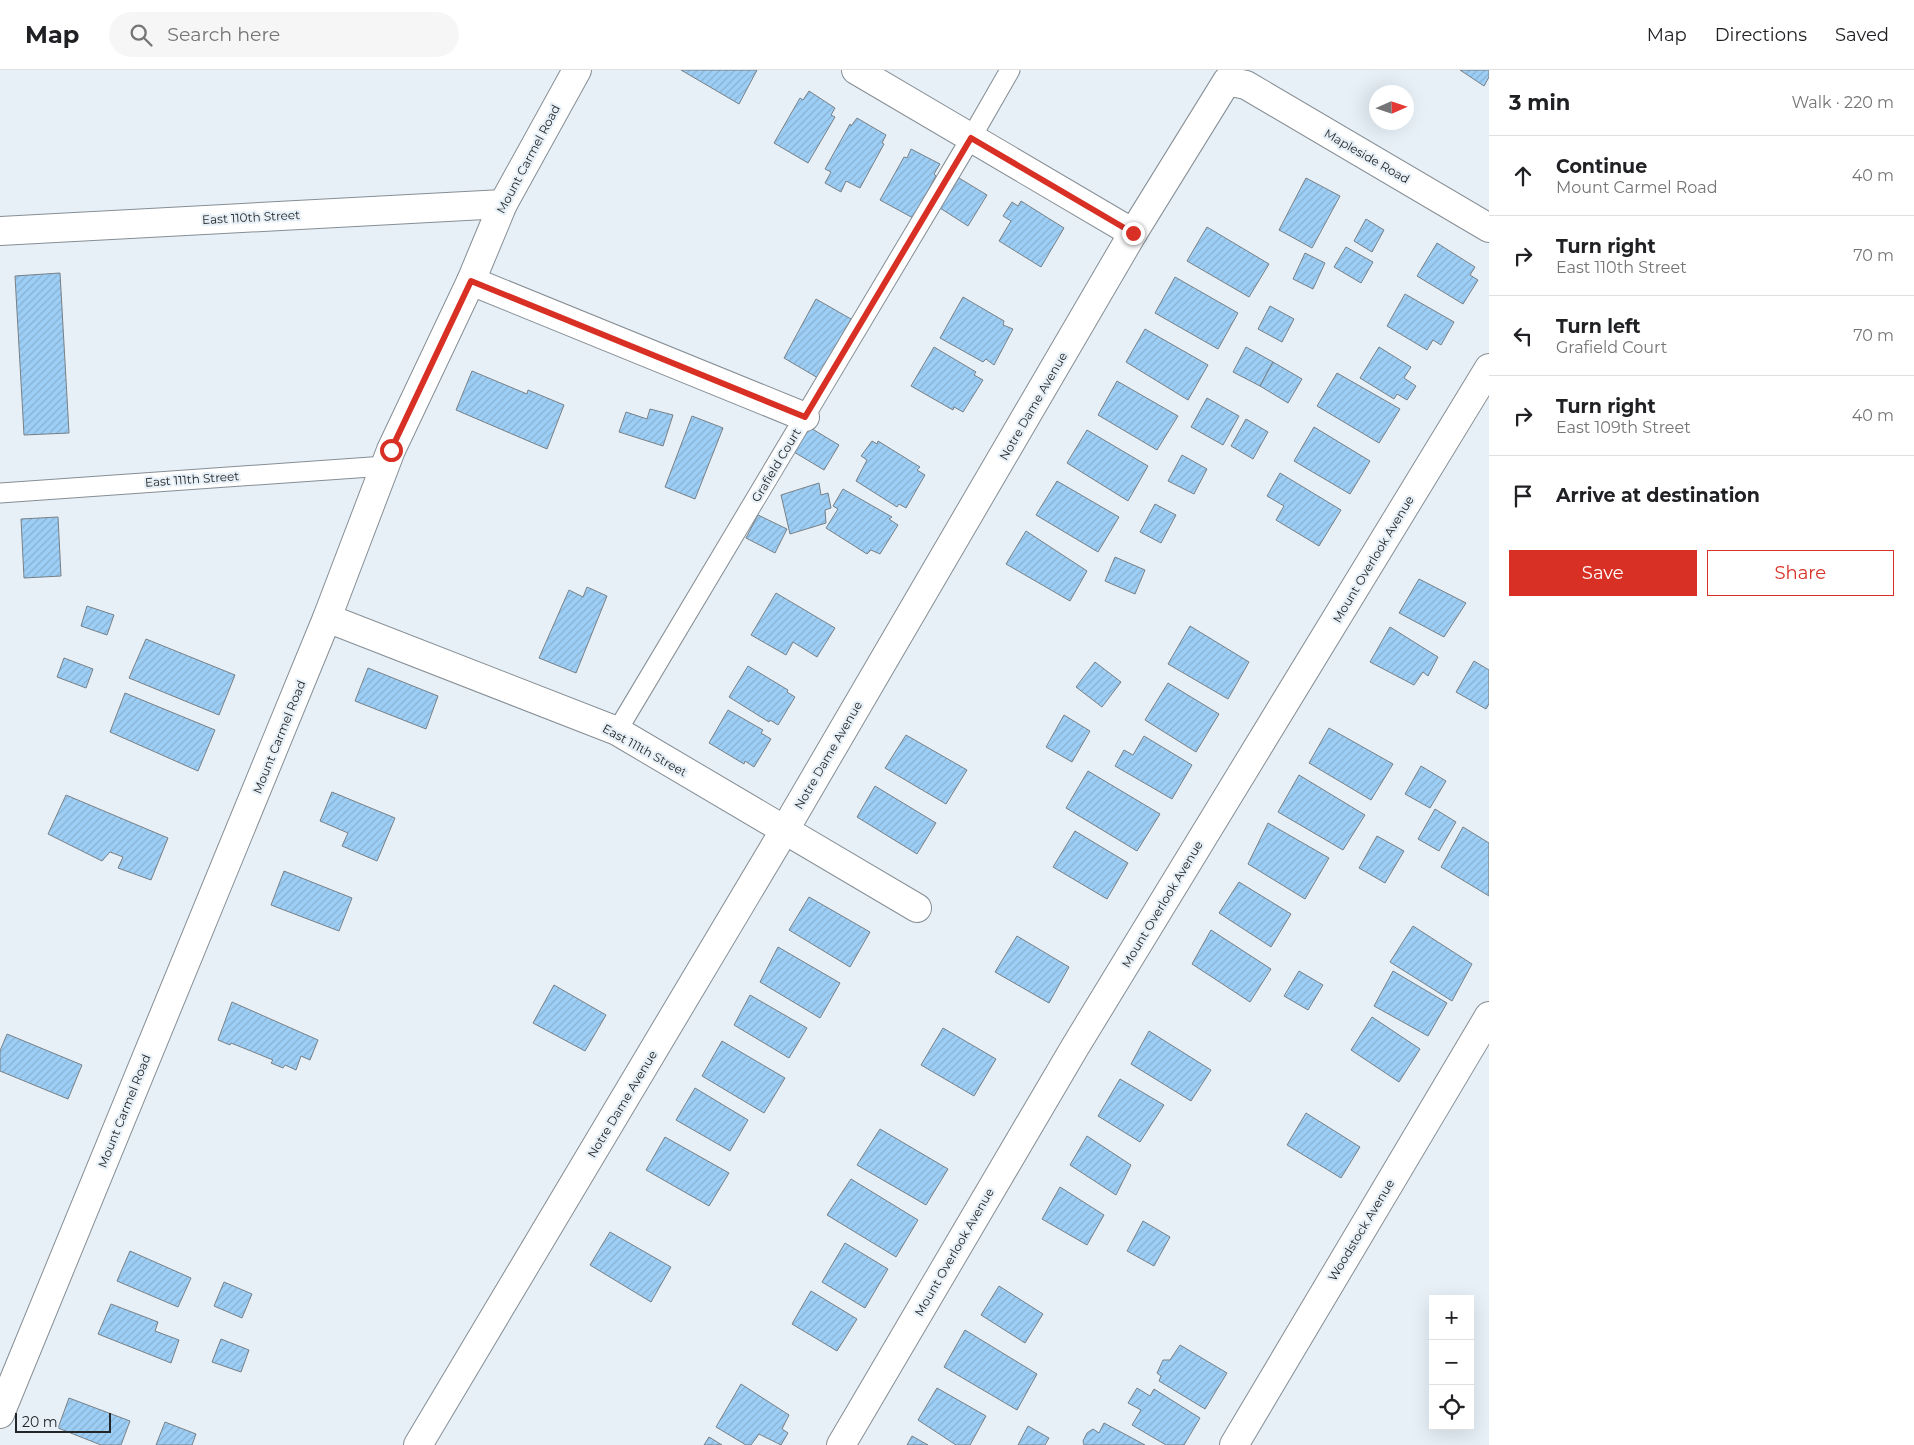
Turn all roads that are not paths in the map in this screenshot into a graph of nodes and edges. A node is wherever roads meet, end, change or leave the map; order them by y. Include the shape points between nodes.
1 (577, 70) edge
2 (856, 70) edge
3 (1010, 70) edge
4 (1246, 85) joint
5 (971, 138) junction
6 (503, 204) junction
7 (1489, 228) edge
8 (0, 231) edge
9 (1133, 233) junction
10 (471, 281) junction
11 (1489, 368) edge
12 (805, 417) junction
13 (385, 466) junction
14 (0, 493) edge
15 (328, 618) junction
16 (617, 731) junction
17 (784, 830) junction
18 (917, 908) dead end
19 (1489, 1016) edge
20 (0, 1414) edge
21 (418, 1445) edge
22 (841, 1445) edge
23 (1234, 1445) edge

1 - 6 street, Mount Carmel Road
2 - 5 street
3 - 5 lane, Grafield Court
4 - 7 street, Mapleside Road
4 - 9 street, Notre Dame Avenue via 1227,81
5 - 9 street
5 - 12 lane, Grafield Court
6 - 8 street, East 110th Street
6 - 10 street, Mount Carmel Road
9 - 17 street, Notre Dame Avenue
10 - 12 street
10 - 13 street, Mount Carmel Road
11 - 22 street, Mount Overlook Avenue via 1075,1047
12 - 16 lane, Grafield Court
13 - 14 lane, East 111th Street
13 - 15 street, Mount Carmel Road
15 - 16 street, East 111th Street
15 - 20 street, Mount Carmel Road
16 - 17 street, East 111th Street
17 - 18 street, East 111th Street
17 - 21 street, Notre Dame Avenue
19 - 23 street, Woodstock Avenue

